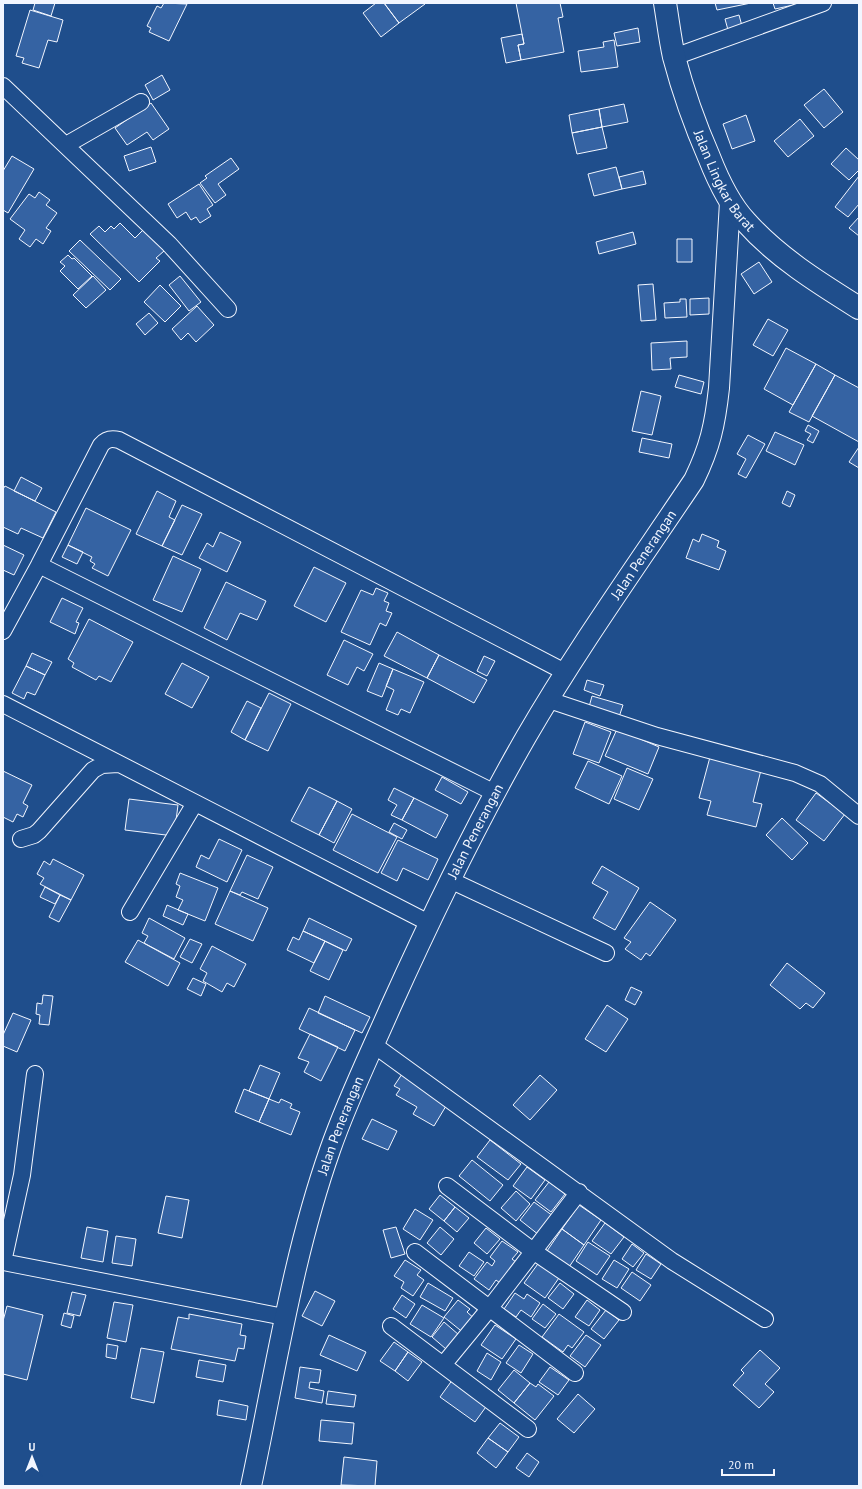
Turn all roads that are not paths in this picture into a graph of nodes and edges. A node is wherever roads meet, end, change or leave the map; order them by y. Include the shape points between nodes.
1 (665, 3) edge
2 (823, 3) edge
3 (674, 57) junction
4 (3, 86) edge
5 (141, 102) dead end
6 (66, 145) junction
7 (730, 202) junction
8 (228, 308) dead end
9 (859, 308) edge
10 (39, 565) junction
11 (3, 631) edge
12 (565, 672) junction
13 (549, 700) junction
14 (3, 704) edge
15 (118, 764) junction
16 (495, 793) junction
17 (195, 803) junction
18 (859, 816) edge
19 (20, 839) dead end
20 (450, 880) junction
21 (130, 912) dead end
22 (429, 923) junction
23 (606, 953) dead end
24 (374, 1045) junction
25 (35, 1074) dead end
26 (447, 1186) dead end
27 (579, 1192) junction
28 (533, 1251) junction
29 (414, 1252) dead end
30 (3, 1262) edge
31 (489, 1309) junction
32 (623, 1312) dead end
33 (284, 1317) junction
34 (765, 1319) dead end
35 (391, 1326) dead end
36 (443, 1365) junction
37 (574, 1373) dead end
38 (528, 1430) dead end
39 (251, 1486) edge

1 - 3 highway, Jalan Lingkar Barat
2 - 3 street
3 - 7 highway, Jalan Lingkar Barat via 695,125
4 - 6 street
5 - 6 street
6 - 8 street via 170,244
7 - 9 highway, Jalan Lingkar Barat via 762,239 823,285
7 - 12 street, Jalan Penerangan via 719,388 710,441 694,480
10 - 11 street
10 - 12 street via 101,445 113,439 119,440
10 - 16 street
12 - 13 street, Jalan Penerangan
13 - 16 street, Jalan Penerangan
13 - 18 street via 657,736 796,773 820,784
14 - 15 street
15 - 17 street
15 - 19 street via 102,765 93,770 39,831
16 - 20 street, Jalan Penerangan
17 - 21 street
17 - 22 street
20 - 22 street, Jalan Penerangan
20 - 23 street
22 - 24 street, Jalan Penerangan
24 - 27 street
24 - 33 street, Jalan Penerangan via 348,1101 324,1168
25 - 30 street via 22,1175
26 - 28 street
27 - 28 street
27 - 34 street via 672,1261
28 - 31 street
28 - 32 street
29 - 31 street
30 - 33 street
31 - 36 street
31 - 37 street
33 - 39 street, Jalan Penerangan
35 - 36 street
36 - 38 street

